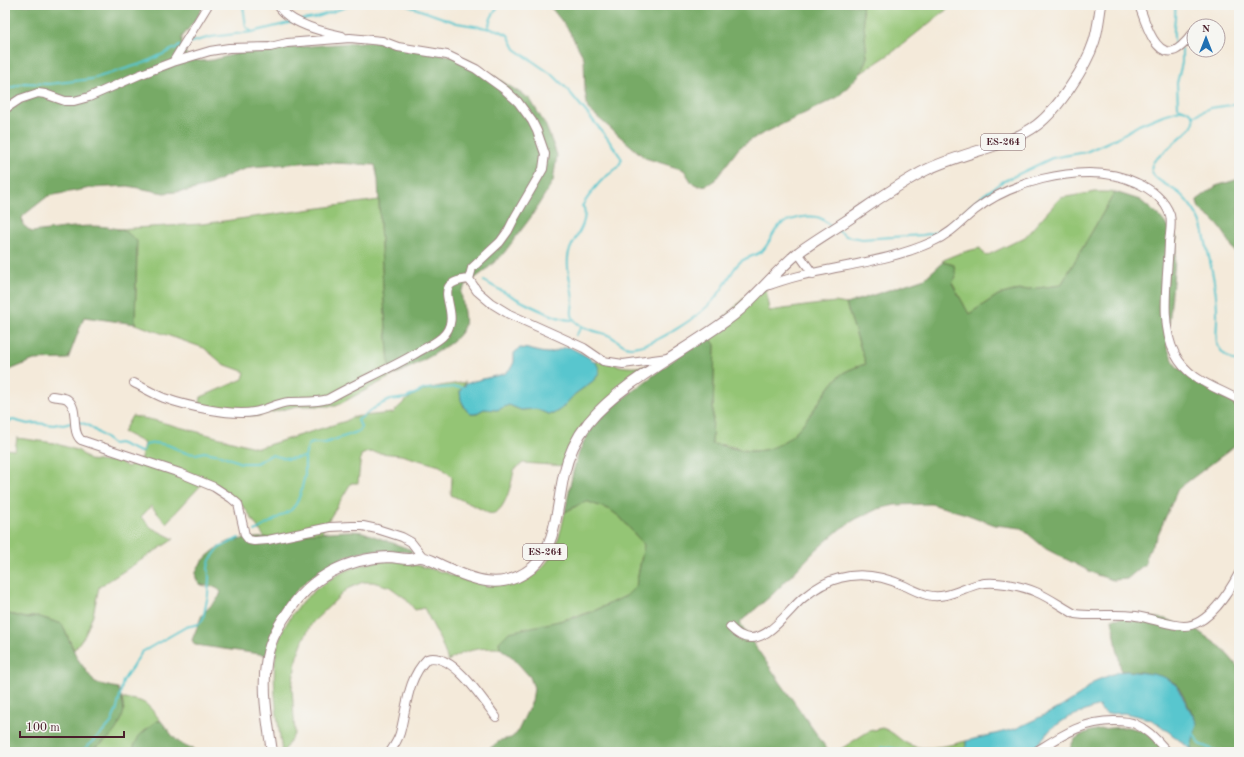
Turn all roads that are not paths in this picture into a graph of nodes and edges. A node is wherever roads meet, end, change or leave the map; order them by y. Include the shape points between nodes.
1 (208, 5) edge
2 (278, 5) edge
3 (1101, 5) edge
4 (1139, 5) edge
5 (350, 38) junction
6 (1186, 40) edge
7 (173, 62) junction
8 (5, 109) edge
9 (798, 253) junction
10 (814, 274) junction
11 (469, 279) junction
12 (763, 288) junction
13 (669, 358) junction
14 (134, 383) dead end
15 (52, 396) dead end
16 (1239, 400) edge
17 (422, 556) junction
18 (1239, 573) edge
19 (730, 627) dead end
20 (496, 717) dead end
21 (272, 752) edge
22 (390, 752) edge
23 (1035, 752) edge
24 (1168, 752) edge

1 - 7 street
2 - 5 street via 296,21 314,30
3 - 9 main road, ES-264 via 1095,39 1088,58 1065,93 1039,124 1010,140 930,168 906,181
4 - 6 street via 1158,46 1165,51 1173,51
5 - 7 street via 287,43 270,48 229,48
5 - 11 street via 382,41 398,47 447,55 460,61 505,90 526,112 537,131 545,154 543,169 508,231 472,268
7 - 8 street via 74,102 38,93 20,99
9 - 10 street
9 - 12 main road, ES-264
10 - 12 street
10 - 16 street via 870,262 933,242 994,197 1040,180 1097,173 1129,179 1153,192 1170,216 1166,308 1169,342 1175,356 1193,376
11 - 13 street via 477,291 508,314 584,348 603,361 623,364
11 - 14 street via 451,283 447,290 451,323 442,337 395,365 319,402 289,402 255,412 239,413 163,398
12 - 13 main road, ES-264 via 737,312
13 - 17 main road, ES-264 via 607,403 578,438 565,471 552,534 547,548 533,567 513,578 493,583 467,577
15 - 17 street via 63,398 70,403 77,435 81,440 180,473 214,487 232,498 238,504 245,535 249,540 268,540 330,527 363,526 402,537 411,542
17 - 21 main road via 408,559 374,558 336,568 322,576 294,603 274,636 266,664 266,697
18 - 19 street via 1223,600 1198,623 1191,626 1176,626 1137,616 1075,614 1035,591 995,583 979,584 950,594 927,596 891,580 858,575 840,578 813,590 766,633 747,637
20 - 22 street via 456,669 441,659 427,659 412,680 400,734
23 - 24 street via 1088,724 1105,721 1135,724 1151,734

